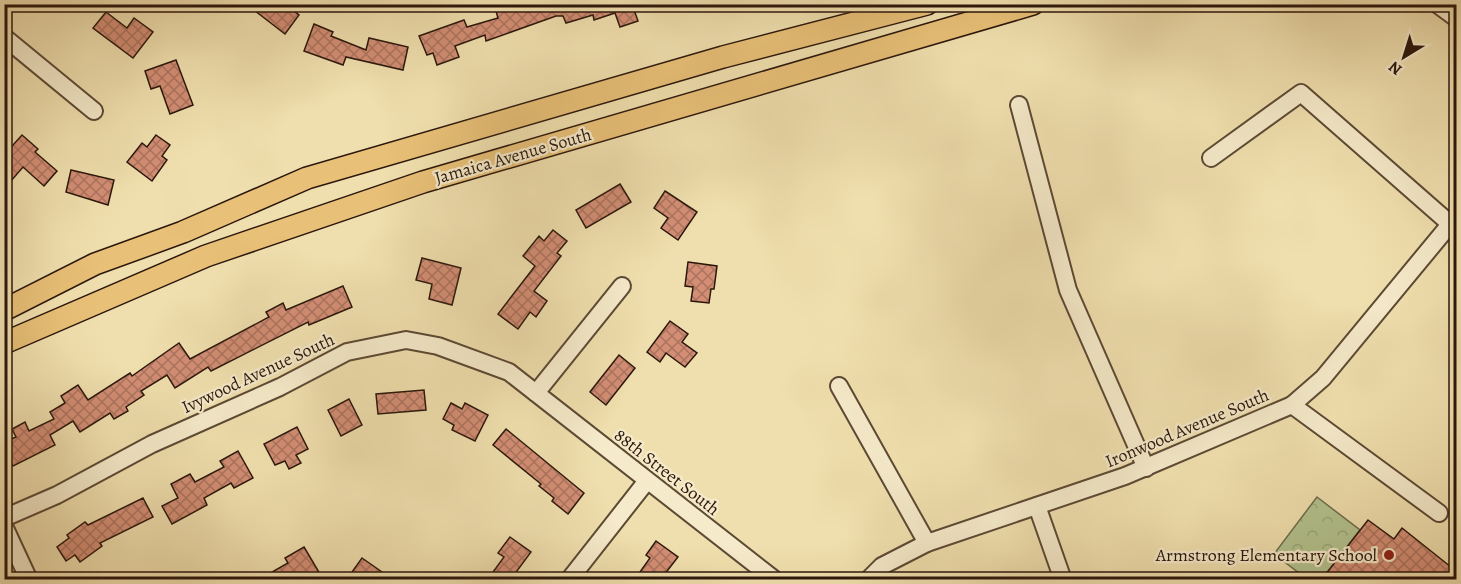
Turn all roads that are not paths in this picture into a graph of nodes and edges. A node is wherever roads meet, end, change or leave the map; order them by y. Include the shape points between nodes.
1 (927, 4) edge
2 (1033, 4) edge
3 (1437, 4) edge
4 (1456, 18) edge
5 (4, 37) edge
6 (1019, 105) dead end
7 (94, 111) dead end
8 (1210, 158) dead end
9 (1454, 224) edge
10 (622, 286) dead end
11 (4, 310) edge
12 (4, 343) edge
13 (839, 386) dead end
14 (536, 393) junction
15 (1292, 405) junction
16 (1146, 468) junction
17 (646, 482) junction
18 (1037, 506) junction
19 (1439, 513) dead end
20 (4, 518) edge
21 (4, 526) edge
22 (927, 543) junction
23 (29, 579) edge
24 (569, 579) edge
25 (775, 579) edge
26 (868, 579) edge
27 (1063, 579) edge

1 - 11 main road, Jamaica Avenue South via 723,57 307,178 183,232 95,264
2 - 12 main road, Jamaica Avenue South via 423,182 206,256
3 - 4 street
5 - 7 street
6 - 16 street via 1068,290
8 - 9 street via 1301,93
9 - 15 street, Ironwood Avenue South via 1323,378
10 - 14 street
13 - 22 street
14 - 17 street, 88th Street South
14 - 20 street, Ivywood Avenue South via 509,372 438,346 405,340 347,352
15 - 16 street, Ironwood Avenue South
15 - 19 street
16 - 18 street, Ironwood Avenue South
17 - 24 street
17 - 25 street, 88th Street South
18 - 22 street, Ironwood Avenue South
18 - 27 street
21 - 23 street
22 - 26 street, Ironwood Avenue South via 882,566

